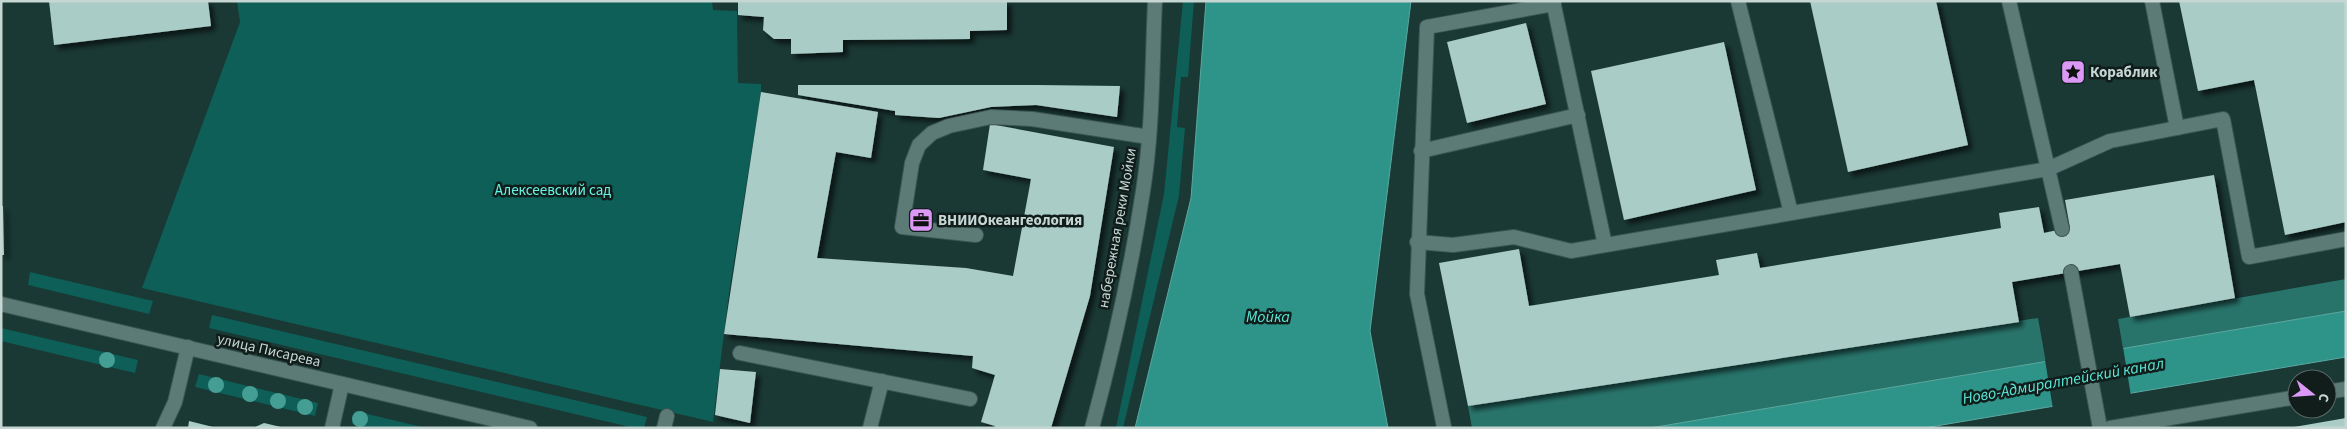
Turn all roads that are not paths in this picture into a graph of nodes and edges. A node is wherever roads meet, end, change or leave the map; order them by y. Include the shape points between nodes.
1 (1155, 1) edge
2 (1738, 1) edge
3 (2009, 1) edge
4 (2152, 1) edge
5 (1554, 3) edge
6 (1578, 115) junction
7 (2177, 128) junction
8 (1149, 137) junction
9 (1421, 151) junction
10 (2048, 169) junction
11 (1791, 213) junction
12 (2062, 229) dead end
13 (976, 235) dead end
14 (2346, 240) edge
15 (1418, 242) junction
16 (1605, 245) junction
17 (2071, 272) dead end
18 (1, 304) edge
19 (188, 348) junction
20 (740, 353) dead end
21 (882, 381) junction
22 (342, 384) junction
23 (970, 399) dead end
24 (2287, 399) edge
25 (523, 427) edge
26 (1444, 427) edge
27 (163, 428) edge
28 (332, 428) edge
29 (870, 428) edge
30 (1092, 428) edge
31 (2100, 428) edge
32 (2110, 428) edge

1 - 8 main road, набережная реки Мойки
2 - 11 main road
3 - 10 main road
4 - 7 main road
5 - 6 main road
5 - 9 main road via 1426,27
6 - 9 main road
6 - 16 main road
7 - 10 main road via 2110,141
7 - 14 main road via 2223,119 2249,257
8 - 13 main road via 1032,119 991,117 932,133 919,145 912,163 902,227
8 - 30 main road, набережная реки Мойки via 1144,190
9 - 15 main road
10 - 11 main road
10 - 12 main road
11 - 16 main road
15 - 16 main road via 1453,245 1514,237 1571,251
15 - 26 main road via 1417,294
17 - 31 main road
18 - 19 main road, улица Писарева
19 - 22 main road, улица Писарева
19 - 27 main road via 175,402
20 - 21 main road
21 - 23 main road
21 - 29 main road
22 - 25 main road, улица Писарева
22 - 28 main road
24 - 32 main road

